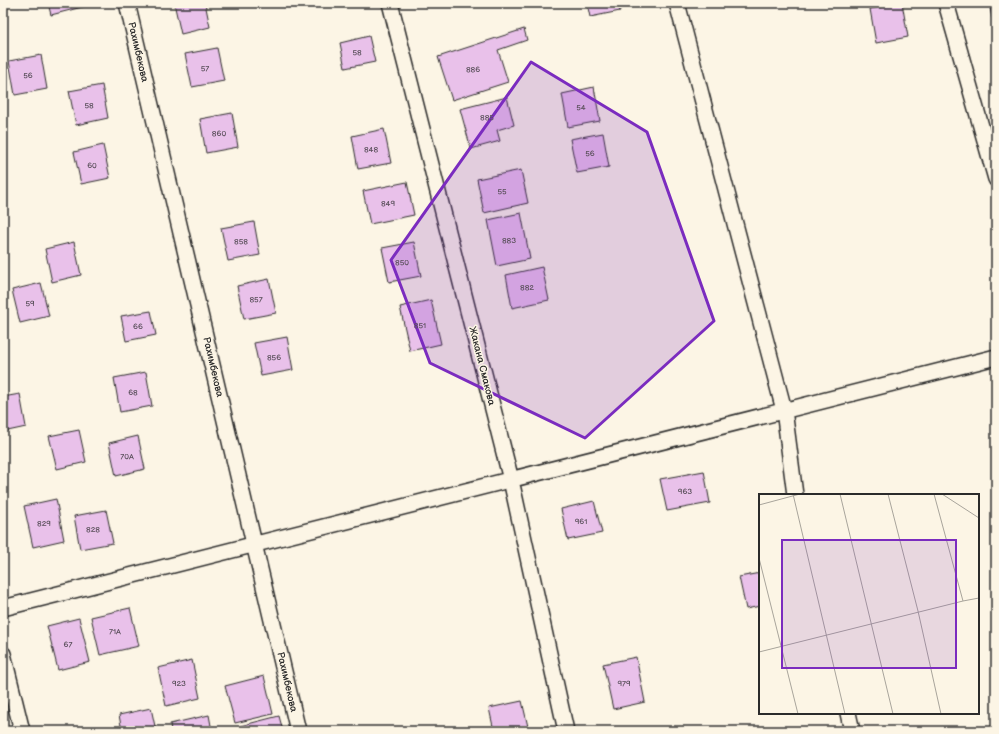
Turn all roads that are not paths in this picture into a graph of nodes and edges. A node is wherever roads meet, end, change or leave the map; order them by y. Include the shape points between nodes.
1 (126, 3) edge
2 (390, 3) edge
3 (677, 3) edge
4 (946, 3) edge
5 (996, 179) edge
6 (996, 357) edge
7 (784, 410) junction
8 (511, 480) junction
9 (795, 494) edge
10 (256, 545) junction
11 (3, 608) edge
12 (3, 654) edge
13 (848, 714) edge
14 (22, 731) edge
15 (298, 731) edge
16 (566, 731) edge
17 (852, 731) edge

1 - 10 street, Рахимбекова
2 - 8 street, Жакана Смакова
3 - 7 street
4 - 5 street
6 - 7 street
7 - 8 street
7 - 9 street
8 - 10 street
8 - 16 street, Жакана Смакова
10 - 11 street
10 - 15 street, Рахимбекова
12 - 14 street
13 - 17 street

